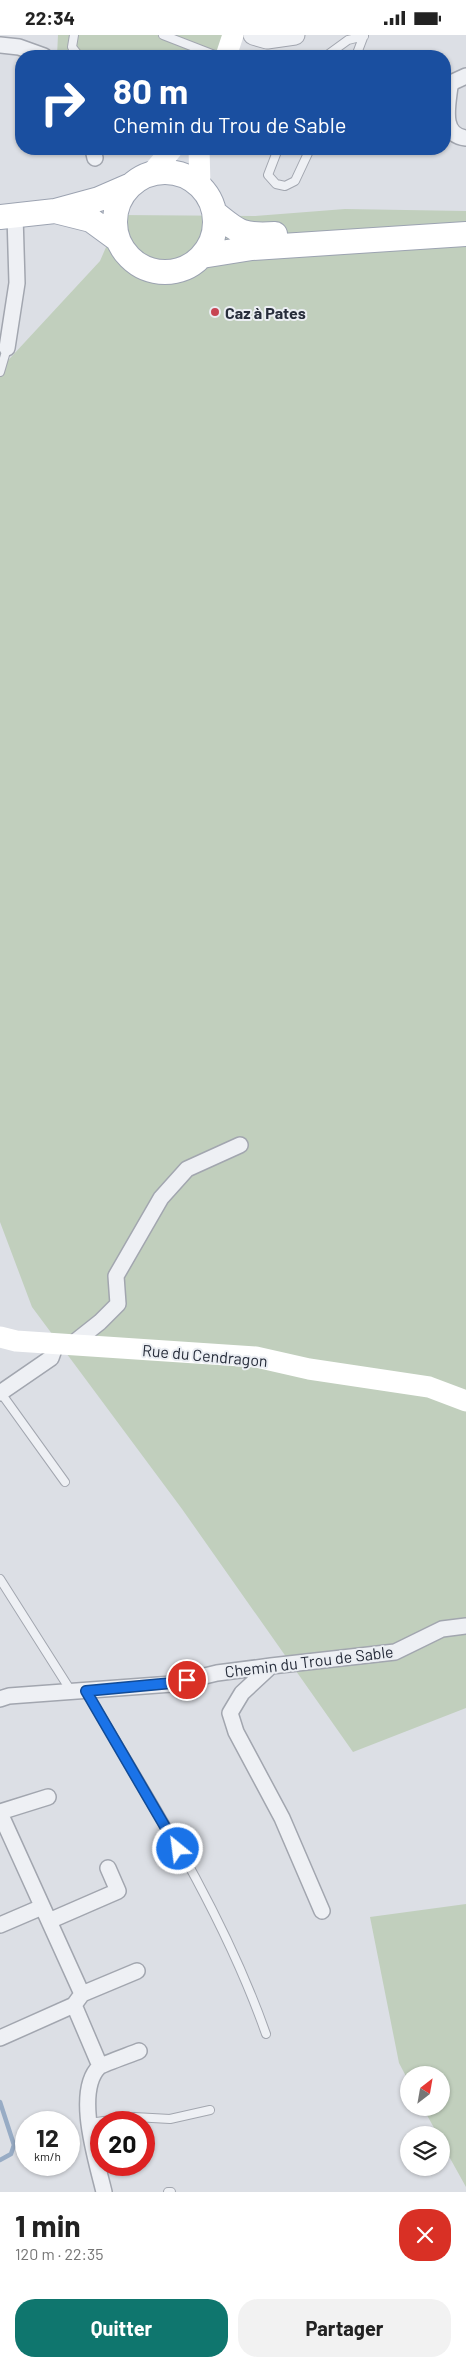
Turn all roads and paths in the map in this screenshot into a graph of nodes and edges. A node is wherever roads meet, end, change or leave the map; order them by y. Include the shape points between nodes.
1 (74, 35) edge
2 (163, 35) edge
3 (233, 35) edge
4 (253, 35) edge
5 (295, 35) edge
6 (364, 35) edge
7 (0, 45) edge
8 (27, 50) edge
9 (74, 50) edge
10 (202, 50) edge
11 (228, 50) edge
12 (334, 50) edge
13 (358, 50) edge
14 (466, 76) edge
15 (451, 85) edge
16 (451, 130) edge
17 (466, 138) edge
18 (167, 155) edge
19 (199, 155) edge
20 (276, 155) edge
21 (307, 155) edge
22 (152, 173) junction
23 (200, 185) junction
24 (129, 186) junction
25 (55, 211) junction
26 (215, 213) junction
27 (7, 216) edge
28 (466, 219) edge
29 (466, 233) edge
30 (117, 239) junction
31 (202, 256) junction
32 (7, 348) joint
33 (0, 372) edge
34 (240, 1145) dead end
35 (0, 1337) edge
36 (63, 1344) junction
37 (0, 1393) edge
38 (466, 1401) edge
39 (65, 1482) dead end
40 (0, 1579) edge
41 (466, 1626) edge
42 (271, 1666) junction
43 (79, 1691) junction
44 (0, 1699) edge
45 (48, 1797) dead end
46 (0, 1812) edge
47 (108, 1869) dead end
48 (42, 1907) junction
49 (322, 1911) dead end
50 (49, 1921) junction
51 (0, 1925) edge
52 (137, 1971) dead end
53 (78, 1999) junction
54 (266, 2034) dead end
55 (0, 2038) edge
56 (139, 2051) dead end
57 (100, 2066) junction
58 (210, 2110) dead end
59 (89, 2123) junction
60 (104, 2192) edge

1 - 9 lane
2 - 10 lane
3 - 11 main road
4 - 5 street via 267,39
6 - 12 lane via 348,40
6 - 13 lane
7 - 8 street
14 - 15 street
16 - 17 street
18 - 22 main road
19 - 23 main road
20 - 21 lane via 268,175 276,184 285,187 295,181
22 - 23 main road via 169,171
22 - 24 main road
23 - 26 main road via 210,198
24 - 25 main road via 99,199
24 - 30 main road via 120,197 116,210 114,225
25 - 27 main road
25 - 30 main road via 91,220
26 - 28 main road via 235,230 252,235
26 - 31 main road via 211,243
27 - 32 street via 17,283
29 - 31 main road via 252,248
30 - 31 main road via 135,263 162,272 177,271
32 - 33 lane
34 - 36 street via 187,1169 161,1198 116,1276 118,1305 100,1322
35 - 36 main road, Rue du Cendragon
36 - 37 street via 51,1358
36 - 38 main road, Rue du Cendragon via 256,1357 309,1369 429,1387
37 - 39 lane
40 - 43 lane
41 - 42 street, Chemin du Trou de Sable via 442,1629 396,1652
42 - 43 street, Chemin du Trou de Sable via 172,1683
42 - 49 street via 242,1693 230,1713 236,1733 282,1817
43 - 44 street, Chemin du Trou de Sable
43 - 54 lane via 152,1801 213,1913 252,1995
45 - 46 street
46 - 48 street
47 - 50 street via 118,1891
48 - 50 street
48 - 51 street
50 - 53 street
52 - 53 street
53 - 55 street
53 - 57 street
56 - 57 street
57 - 59 street via 91,2081 87,2106
58 - 59 lane via 170,2119 134,2117
59 - 60 street

